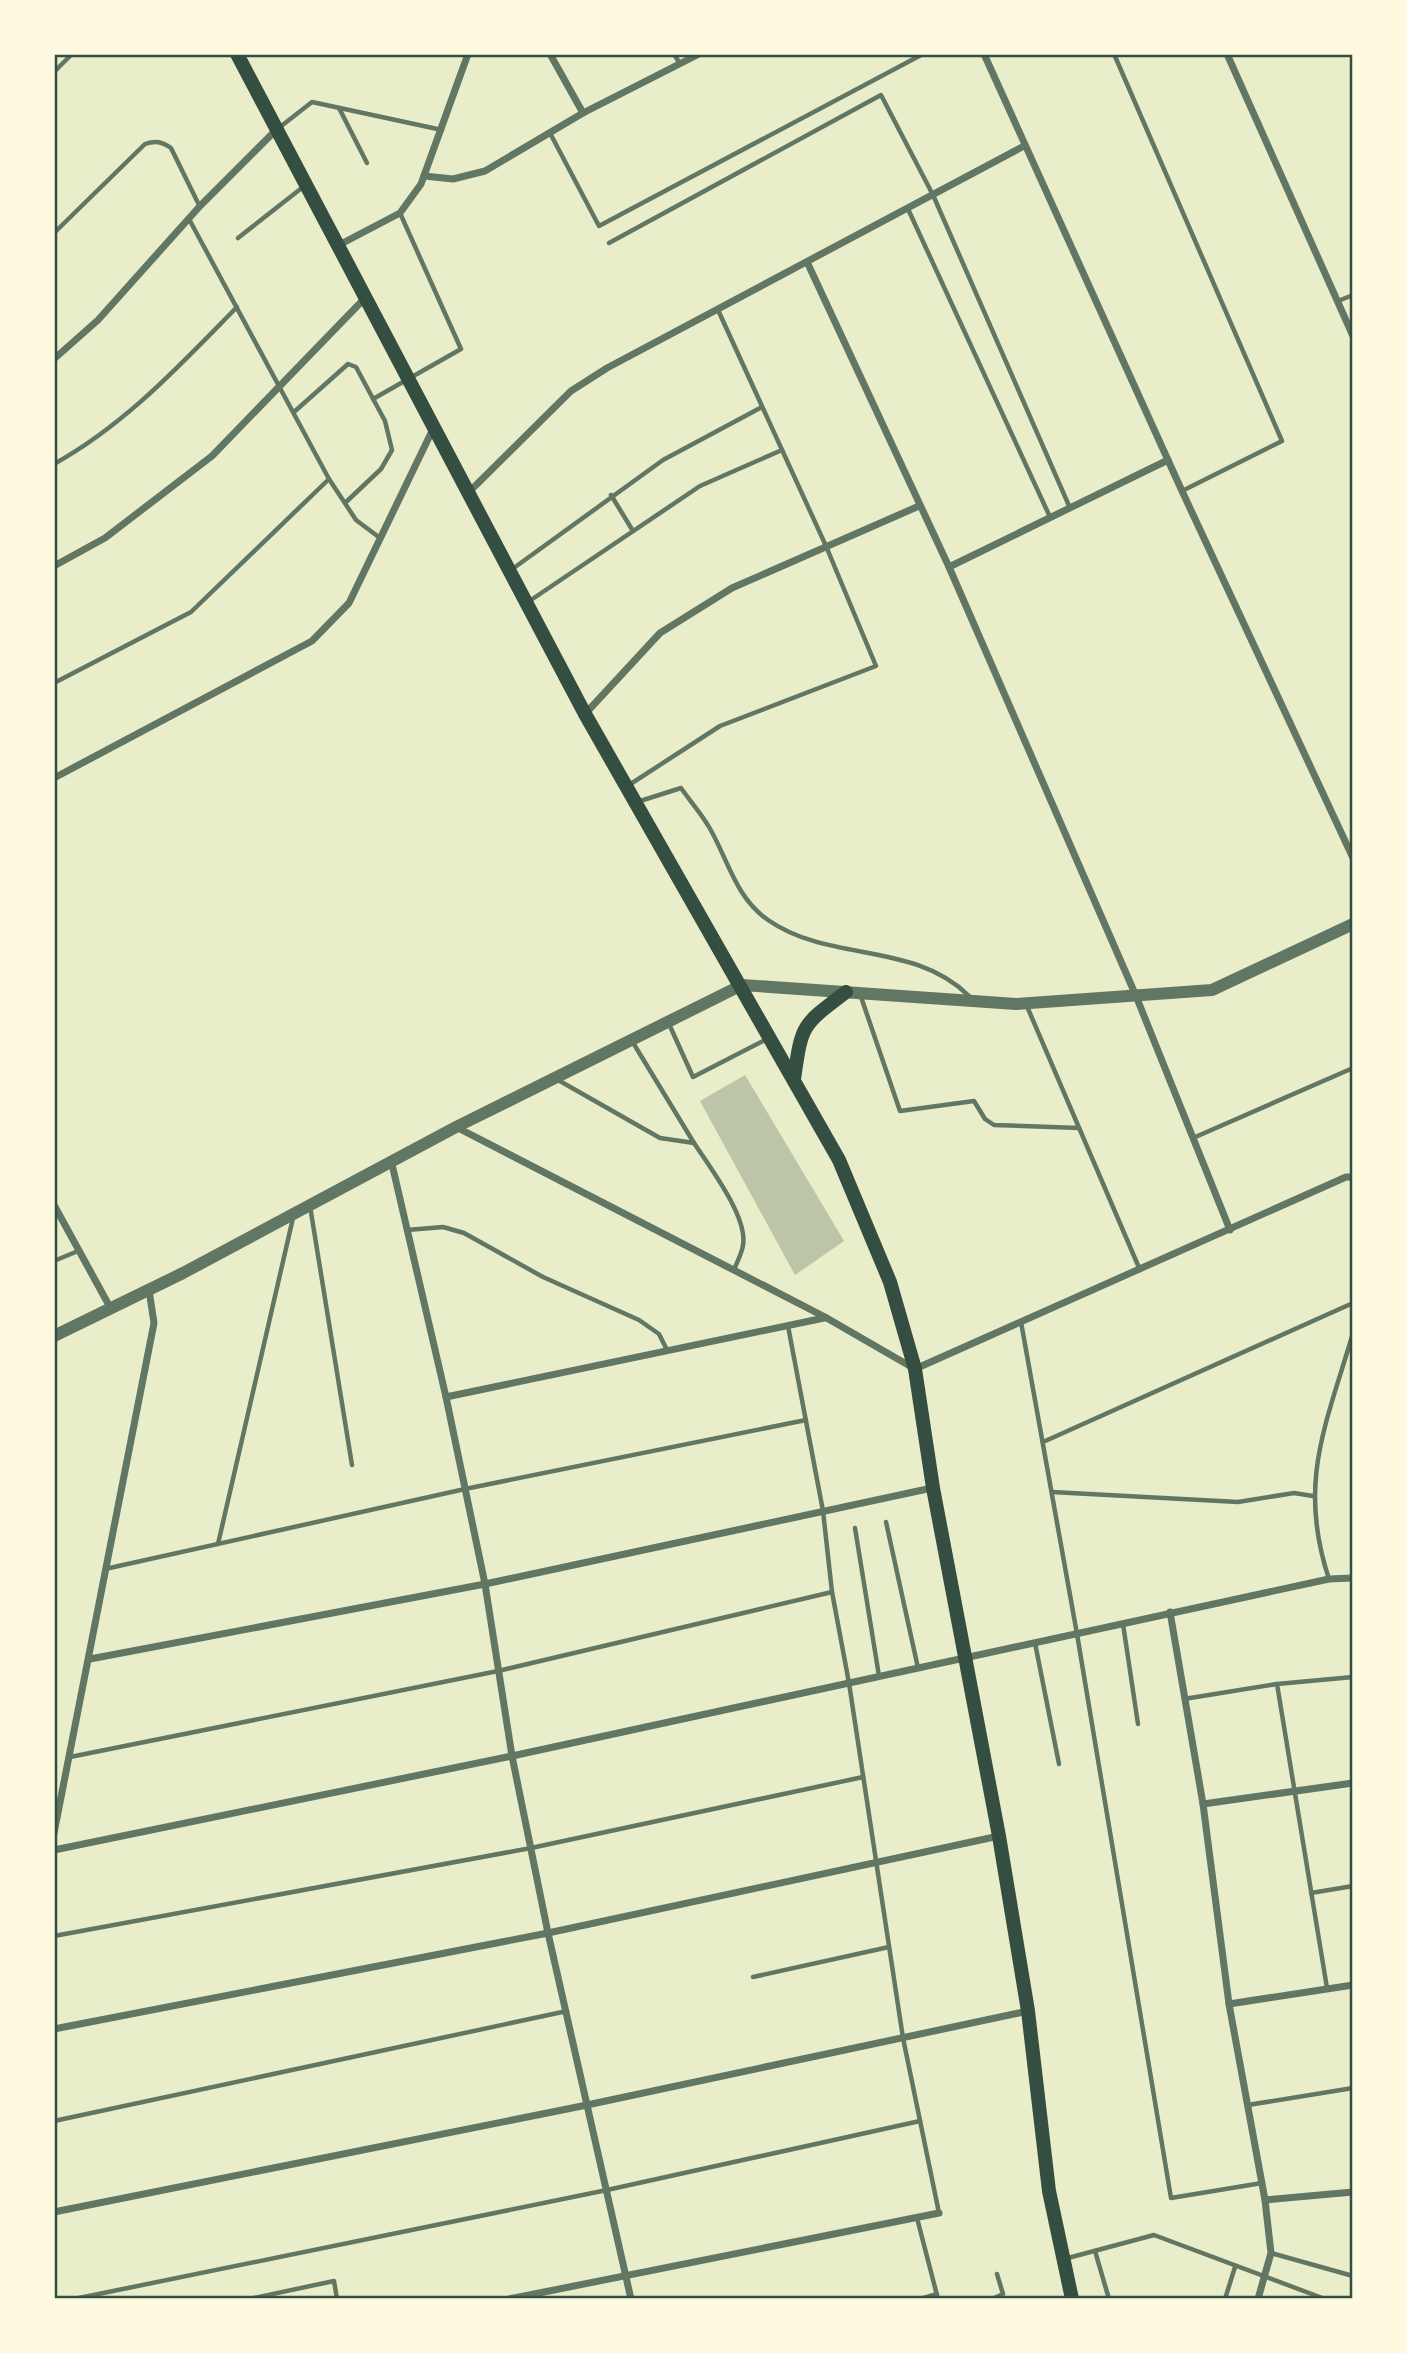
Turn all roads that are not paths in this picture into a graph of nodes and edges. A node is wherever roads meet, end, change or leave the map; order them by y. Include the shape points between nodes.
1 (72, 54) edge
2 (237, 54) edge
3 (468, 54) edge
4 (550, 54) edge
5 (674, 54) edge
6 (699, 54) edge
7 (923, 54) edge
8 (984, 54) edge
9 (1114, 54) edge
10 (1227, 54) edge
11 (680, 64) junction
12 (54, 72) edge
13 (339, 107) junction
14 (583, 113) junction
15 (276, 130) junction
16 (443, 130) junction
17 (550, 133) junction
18 (1024, 146) junction
19 (367, 163) dead end
20 (424, 176) junction
21 (306, 184) junction
22 (933, 195) junction
23 (200, 206) junction
24 (908, 209) junction
25 (400, 213) junction
26 (189, 219) junction
27 (54, 233) edge
28 (238, 237) dead end
29 (608, 243) dead end
30 (339, 245) junction
31 (808, 264) junction
32 (1353, 295) edge
33 (365, 298) junction
34 (1338, 301) junction
35 (237, 307) junction
36 (718, 310) junction
37 (1353, 335) edge
38 (54, 359) edge
39 (408, 380) junction
40 (281, 385) junction
41 (373, 399) junction
42 (762, 407) junction
43 (294, 412) junction
44 (433, 428) junction
45 (782, 450) junction
46 (1168, 460) junction
47 (54, 464) edge
48 (329, 480) junction
49 (1182, 491) junction
50 (469, 492) junction
51 (611, 495) junction
52 (345, 503) junction
53 (919, 506) junction
54 (1070, 508) junction
55 (1051, 517) junction
56 (633, 531) junction
57 (380, 538) junction
58 (826, 546) junction
59 (54, 566) edge
60 (949, 567) junction
61 (510, 570) junction
62 (527, 602) junction
63 (54, 683) edge
64 (585, 713) junction
65 (54, 778) edge
66 (627, 786) junction
67 (636, 802) junction
68 (1353, 858) edge
69 (1353, 924) edge
70 (742, 985) junction
71 (853, 993) junction
72 (1136, 996) junction
73 (974, 1001) junction
74 (1026, 1004) junction
75 (668, 1023) junction
76 (771, 1037) junction
77 (632, 1040) junction
78 (1353, 1068) edge
79 (555, 1078) junction
80 (794, 1079) junction
81 (456, 1127) junction
82 (1079, 1128) junction
83 (1193, 1138) junction
84 (694, 1143) junction
85 (391, 1160) junction
86 (1353, 1177) edge
87 (54, 1205) edge
88 (310, 1205) junction
89 (294, 1214) junction
90 (407, 1230) junction
91 (1230, 1230) junction
92 (79, 1251) junction
93 (54, 1261) edge
94 (734, 1270) junction
95 (1140, 1270) junction
96 (149, 1290) junction
97 (1353, 1303) edge
98 (111, 1310) junction
99 (825, 1317) junction
100 (1021, 1322) junction
101 (788, 1325) junction
102 (1353, 1333) edge
103 (54, 1336) edge
104 (667, 1350) junction
105 (915, 1369) junction
106 (446, 1397) junction
107 (806, 1420) junction
108 (1043, 1442) junction
109 (352, 1465) dead end
110 (933, 1488) junction
111 (465, 1489) junction
112 (1052, 1492) junction
113 (1313, 1496) junction
114 (823, 1511) junction
115 (886, 1522) dead end
116 (855, 1528) dead end
117 (218, 1544) junction
118 (106, 1569) junction
119 (1353, 1578) edge
120 (1329, 1580) junction
121 (485, 1584) junction
122 (832, 1592) junction
123 (1170, 1612) junction
124 (1123, 1623) junction
125 (1077, 1634) junction
126 (1035, 1643) junction
127 (966, 1658) junction
128 (90, 1659) junction
129 (919, 1669) junction
130 (498, 1671) junction
131 (879, 1677) junction
132 (1353, 1677) edge
133 (849, 1683) junction
134 (1277, 1684) junction
135 (1184, 1699) junction
136 (1138, 1724) dead end
137 (512, 1756) junction
138 (70, 1757) junction
139 (1059, 1764) dead end
140 (863, 1777) junction
141 (1353, 1783) edge
142 (1294, 1790) junction
143 (1203, 1804) junction
144 (54, 1833) edge
145 (999, 1836) junction
146 (531, 1847) junction
147 (54, 1850) edge
148 (876, 1862) junction
149 (1353, 1886) edge
150 (1311, 1893) junction
151 (548, 1933) junction
152 (54, 1936) edge
153 (889, 1947) junction
154 (753, 1977) dead end
155 (1353, 1985) edge
156 (1328, 1988) junction
157 (1229, 2004) junction
158 (567, 2011) junction
159 (1028, 2011) junction
160 (54, 2029) edge
161 (903, 2038) junction
162 (1353, 2088) edge
163 (587, 2105) junction
164 (1248, 2105) junction
165 (54, 2121) edge
166 (920, 2121) junction
167 (1262, 2183) junction
168 (607, 2190) junction
169 (1353, 2192) edge
170 (1265, 2200) junction
171 (54, 2212) edge
172 (939, 2213) joint
173 (917, 2218) junction
174 (1096, 2251) junction
175 (1271, 2253) junction
176 (1062, 2260) junction
177 (1235, 2267) junction
178 (997, 2274) dead end
179 (626, 2275) junction
180 (1353, 2276) edge
181 (1265, 2278) junction
182 (937, 2297) edge
183 (74, 2299) edge
184 (249, 2299) edge
185 (337, 2299) edge
186 (509, 2299) edge
187 (631, 2299) edge
188 (920, 2299) edge
189 (992, 2299) edge
190 (1072, 2299) edge
191 (1109, 2299) edge
192 (1225, 2299) edge
193 (1258, 2299) edge
194 (1325, 2299) edge

1 - 12 lane
2 - 15 main road
3 - 16 street
4 - 14 street
5 - 11 lane
6 - 11 street
7 - 17 lane via 599,226
8 - 18 street
9 - 49 lane via 1282,441
10 - 34 street
11 - 14 street
13 - 15 lane via 312,102
13 - 16 lane
13 - 19 lane
14 - 17 street
15 - 21 main road
15 - 23 street
16 - 20 street
17 - 20 street via 485,171 453,179
18 - 22 street
18 - 46 street
20 - 25 street
21 - 28 lane
21 - 30 main road
22 - 24 street
22 - 29 lane via 881,95
22 - 54 lane
23 - 26 street
23 - 27 lane via 171,148 152,141
24 - 31 street
24 - 55 lane
25 - 30 street
25 - 39 lane via 461,349
26 - 35 lane
26 - 38 street via 98,320
30 - 33 main road
31 - 36 street
31 - 53 street
32 - 34 lane
33 - 39 main road
33 - 40 street
34 - 37 street
35 - 40 lane
35 - 47 lane via 126,416 88,446
36 - 42 lane
36 - 50 street via 571,391
39 - 41 lane
39 - 44 main road
40 - 43 lane
40 - 59 street via 212,456 105,538
41 - 43 lane via 356,367 348,364
41 - 52 lane via 385,421 392,450 382,468
42 - 45 lane
42 - 51 lane via 663,460
43 - 48 lane
44 - 50 main road
44 - 57 street
45 - 56 lane via 700,486
45 - 58 lane
46 - 49 street
46 - 54 street
48 - 52 lane
48 - 63 lane via 191,612
49 - 68 street
50 - 61 main road
51 - 56 lane
51 - 61 lane
52 - 57 lane via 356,520
53 - 58 street
53 - 60 street
54 - 55 street
55 - 60 street
56 - 62 lane
57 - 65 street via 349,603 312,642
58 - 64 street via 732,588 660,633
58 - 66 lane via 876,666 720,726
60 - 72 street
61 - 62 main road
62 - 64 main road
64 - 66 main road
66 - 67 main road
67 - 70 main road
67 - 73 lane via 681,788 709,828 735,886 766,919 794,934 842,949 929,967 954,981
69 - 72 street via 1212,990
70 - 71 street
70 - 75 street
70 - 76 main road
71 - 73 street
71 - 80 main road via 817,1013 801,1032
71 - 82 lane via 900,1111 974,1101 994,1125
72 - 74 street
72 - 83 street
73 - 74 street
74 - 82 lane
75 - 76 lane via 693,1077
75 - 77 street
76 - 80 main road
77 - 79 street
77 - 84 lane
78 - 83 lane
79 - 81 street
79 - 84 lane via 660,1138
80 - 105 main road via 839,1160 890,1282
81 - 85 street
81 - 94 street
82 - 95 lane
83 - 91 street
84 - 94 lane via 739,1220 744,1243
85 - 88 street
85 - 90 street
86 - 91 street
87 - 92 street
88 - 89 street
88 - 109 lane
89 - 96 street
89 - 117 lane
90 - 104 lane via 443,1227 464,1233 543,1277 639,1320 659,1334
90 - 106 street
91 - 95 street
92 - 93 lane
92 - 98 street
94 - 99 street
95 - 100 street
96 - 98 street
96 - 118 street via 154,1323
97 - 108 lane
98 - 103 street
99 - 101 street
99 - 105 street
100 - 105 street
100 - 108 lane
101 - 104 street
101 - 107 lane
102 - 113 lane via 1316,1461
104 - 106 street
105 - 110 main road
106 - 111 street
107 - 111 lane
107 - 114 lane
108 - 112 lane
110 - 114 street
110 - 127 main road
111 - 117 lane
111 - 121 street
112 - 113 lane via 1238,1503 1294,1493
112 - 125 lane
113 - 120 lane via 1317,1542
114 - 121 street
114 - 122 lane
115 - 129 lane
116 - 131 lane
117 - 118 lane
118 - 128 street
119 - 120 street
120 - 123 street
121 - 128 street
121 - 130 street
122 - 130 lane
122 - 133 lane
123 - 124 street
123 - 135 street
124 - 125 street
124 - 136 lane
125 - 126 street
125 - 167 lane via 1171,2198
126 - 127 street
126 - 139 lane
127 - 129 street
127 - 145 main road
128 - 138 street
129 - 131 street
130 - 137 street
130 - 138 lane
131 - 133 street
132 - 134 lane
133 - 137 street
133 - 140 lane
134 - 135 lane
134 - 142 lane
135 - 143 street
137 - 146 street
137 - 147 street
138 - 144 street
140 - 146 lane
140 - 148 lane
141 - 142 street
142 - 143 street
142 - 150 lane
143 - 157 street
145 - 148 street
145 - 159 main road
146 - 151 street
146 - 152 lane
148 - 151 street
148 - 153 lane
149 - 150 lane
150 - 156 lane
151 - 158 street
151 - 160 street
153 - 154 lane
153 - 161 lane
155 - 156 street
156 - 157 street
157 - 164 street
158 - 163 street
158 - 165 lane
159 - 161 street
159 - 176 main road via 1049,2192
161 - 163 street
161 - 166 lane
162 - 164 lane
163 - 168 street
163 - 171 street
164 - 167 street
166 - 168 lane
166 - 172 lane
167 - 170 street
168 - 179 street
168 - 183 lane
169 - 170 street
170 - 175 street
172 - 173 street
173 - 179 street
173 - 182 lane
174 - 176 lane
174 - 177 lane via 1154,2235
174 - 191 lane
175 - 180 lane
175 - 181 street
176 - 190 main road
177 - 181 lane
177 - 192 lane
178 - 189 lane via 1003,2294
179 - 186 street
179 - 187 street
181 - 193 street
181 - 194 lane
182 - 188 lane
184 - 185 lane via 334,2281

